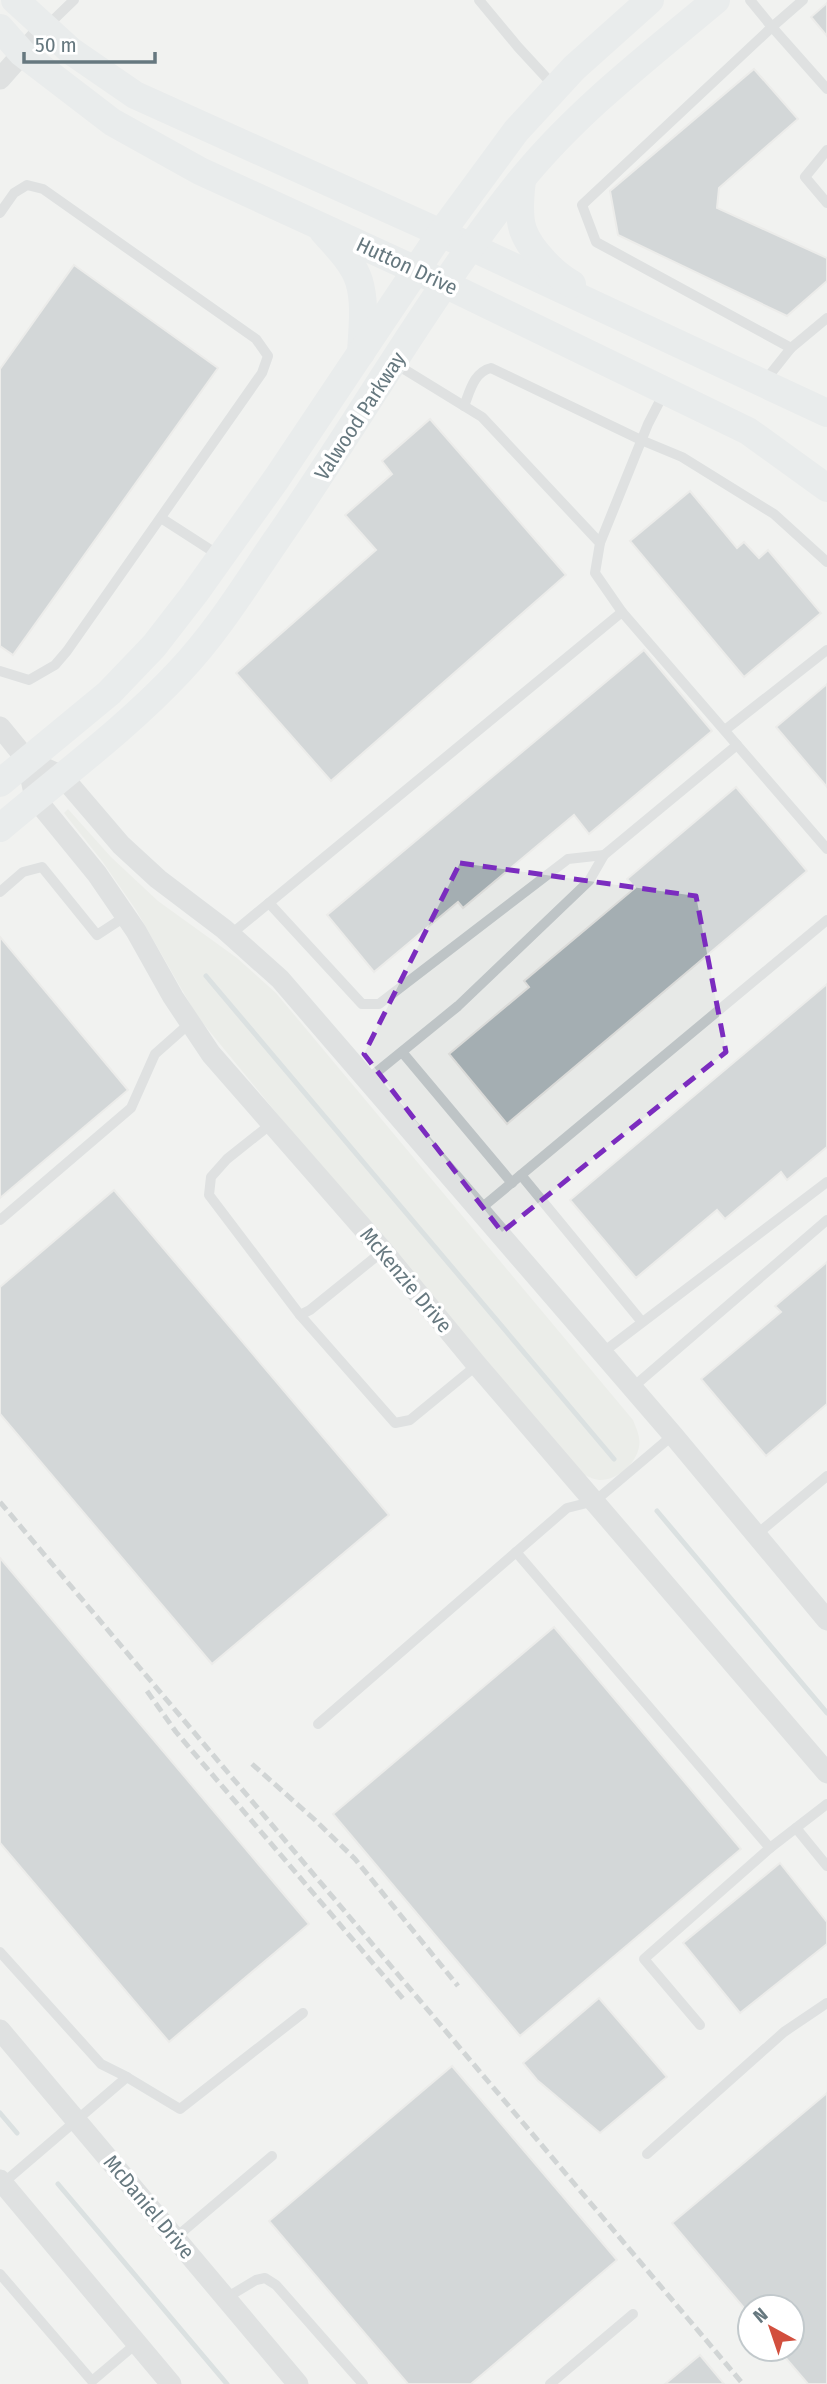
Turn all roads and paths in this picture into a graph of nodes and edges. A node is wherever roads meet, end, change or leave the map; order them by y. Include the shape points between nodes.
1 (15, 0) edge
2 (75, 0) edge
3 (479, 0) edge
4 (650, 0) edge
5 (716, 0) edge
6 (750, 0) edge
7 (803, 0) edge
8 (772, 27) junction
9 (0, 28) edge
10 (44, 29) junction
11 (22, 53) junction
12 (0, 79) edge
13 (556, 88) junction
14 (827, 89) edge
15 (827, 150) edge
16 (522, 180) junction
17 (827, 203) edge
18 (0, 213) edge
19 (316, 224) junction
20 (441, 233) junction
21 (472, 247) junction
22 (418, 271) junction
23 (446, 284) junction
24 (614, 314) junction
25 (827, 318) edge
26 (791, 348) junction
27 (360, 356) junction
28 (394, 363) junction
29 (764, 382) junction
30 (666, 390) junction
31 (464, 406) junction
32 (820, 406) edge
33 (641, 440) junction
34 (827, 488) edge
35 (161, 518) junction
36 (600, 543) junction
37 (220, 556) junction
38 (827, 562) edge
39 (622, 612) junction
40 (827, 650) edge
41 (0, 671) edge
42 (0, 727) edge
43 (725, 730) junction
44 (737, 745) junction
45 (27, 760) junction
46 (62, 776) junction
47 (0, 783) edge
48 (35, 799) junction
49 (0, 828) edge
50 (827, 849) edge
51 (604, 855) junction
52 (0, 892) edge
53 (269, 903) junction
54 (126, 916) junction
55 (827, 920) edge
56 (230, 935) junction
57 (190, 1023) junction
58 (402, 1052) junction
59 (367, 1080) junction
60 (271, 1124) junction
61 (517, 1179) junction
62 (827, 1182) edge
63 (479, 1210) junction
64 (0, 1220) edge
65 (827, 1220) edge
66 (383, 1251) junction
67 (300, 1315) junction
68 (642, 1322) junction
69 (602, 1353) junction
70 (477, 1365) junction
71 (632, 1388) junction
72 (673, 1435) junction
73 (827, 1476) edge
74 (595, 1502) junction
75 (756, 1535) junction
76 (516, 1552) junction
77 (827, 1620) edge
78 (318, 1724) dead end
79 (827, 1773) edge
80 (827, 1804) edge
81 (796, 1828) junction
82 (770, 1848) junction
83 (827, 1866) edge
84 (0, 1952) edge
85 (827, 2003) edge
86 (303, 2013) dead end
87 (700, 2025) dead end
88 (0, 2030) edge
89 (127, 2077) junction
90 (76, 2120) junction
91 (647, 2154) dead end
92 (272, 2156) dead end
93 (1, 2183) edge
94 (175, 2238) junction
95 (0, 2274) edge
96 (226, 2298) junction
97 (633, 2314) dead end
98 (137, 2343) junction
99 (93, 2383) edge
100 (171, 2384) edge
101 (298, 2384) edge
102 (363, 2384) edge
103 (551, 2384) edge

1 - 10 main road, Hutton Drive
2 - 10 lane
3 - 13 lane
4 - 13 main road, Valwood Parkway
5 - 16 main road, Valwood Parkway via 596,100
6 - 8 lane
7 - 8 lane
8 - 14 lane
8 - 26 lane via 582,205 596,242
9 - 11 main road, Hutton Drive
10 - 11 street
10 - 20 main road, Hutton Drive via 135,94
11 - 12 street
11 - 19 main road, Hutton Drive via 112,122 200,171
13 - 20 main road, Valwood Parkway via 516,131
15 - 17 lane via 805,177
16 - 21 main road, Valwood Parkway
16 - 24 main road via 519,199 524,231 538,253 559,277
18 - 35 lane via 14,193 27,185 43,189 256,339 268,356 262,373
19 - 22 main road, Hutton Drive
19 - 27 main road via 342,252 359,280 363,313
20 - 21 main road, Hutton Drive
20 - 22 main road, Valwood Parkway
21 - 23 main road, Valwood Parkway
21 - 24 main road, Hutton Drive
22 - 23 main road, Hutton Drive
22 - 27 main road, Valwood Parkway
23 - 28 main road, Valwood Parkway
23 - 30 main road, Hutton Drive
24 - 29 main road, Hutton Drive
25 - 26 lane
26 - 29 lane
27 - 37 main road, Valwood Parkway
28 - 31 lane
28 - 46 main road, Valwood Parkway via 313,488 188,662
29 - 32 main road, Hutton Drive
30 - 33 lane
30 - 34 main road, Hutton Drive via 748,431
31 - 33 lane via 482,370 491,368
31 - 36 lane via 482,417
33 - 36 lane
33 - 38 lane via 682,457 774,514
35 - 37 lane
35 - 41 lane via 55,665 29,680
36 - 39 lane via 595,573
37 - 45 main road, Valwood Parkway via 142,659 109,694
39 - 43 lane
39 - 53 lane
40 - 43 lane
42 - 45 street, McKenzie Drive
43 - 44 lane
44 - 50 lane
44 - 51 lane
45 - 46 street, McKenzie Drive
45 - 47 main road, Valwood Parkway
45 - 48 street, McKenzie Drive
46 - 48 main road, Valwood Parkway
46 - 56 street, McKenzie Drive via 121,845
48 - 49 main road, Valwood Parkway
48 - 54 street, McKenzie Drive
51 - 53 lane via 568,859 379,1004 362,1004
51 - 58 lane via 589,881 458,1006
52 - 54 lane via 23,872 42,867 97,934
53 - 56 lane
54 - 57 street, McKenzie Drive
55 - 61 lane
56 - 59 street, McKenzie Drive via 280,979
57 - 60 street, McKenzie Drive
57 - 64 lane via 155,1054 131,1108
58 - 59 lane
58 - 61 lane
59 - 63 street, McKenzie Drive
60 - 66 street, McKenzie Drive
60 - 67 lane via 211,1177 209,1195
61 - 63 lane
61 - 68 lane
62 - 68 lane
63 - 69 street, McKenzie Drive
65 - 71 lane
66 - 67 lane
66 - 70 street, McKenzie Drive
67 - 70 lane via 395,1423 410,1420
68 - 69 lane
69 - 71 street, McKenzie Drive
70 - 74 street, McKenzie Drive
71 - 72 street, McKenzie Drive
72 - 74 lane
72 - 75 street, McKenzie Drive
73 - 75 lane
74 - 76 lane via 567,1508
74 - 79 street, McKenzie Drive
75 - 77 street, McKenzie Drive
76 - 78 lane
76 - 82 lane
80 - 81 lane
81 - 82 lane
81 - 83 lane
82 - 87 lane via 644,1959
84 - 89 lane via 101,2064
85 - 91 lane via 784,2032
86 - 89 lane via 180,2109
88 - 90 street, McDaniel Drive
89 - 90 lane
90 - 93 lane
90 - 94 street, McDaniel Drive
92 - 94 lane
93 - 98 street
94 - 96 street, McDaniel Drive
95 - 99 lane
96 - 101 street, McDaniel Drive
96 - 102 lane via 265,2278
97 - 103 lane
98 - 99 lane
98 - 100 street

